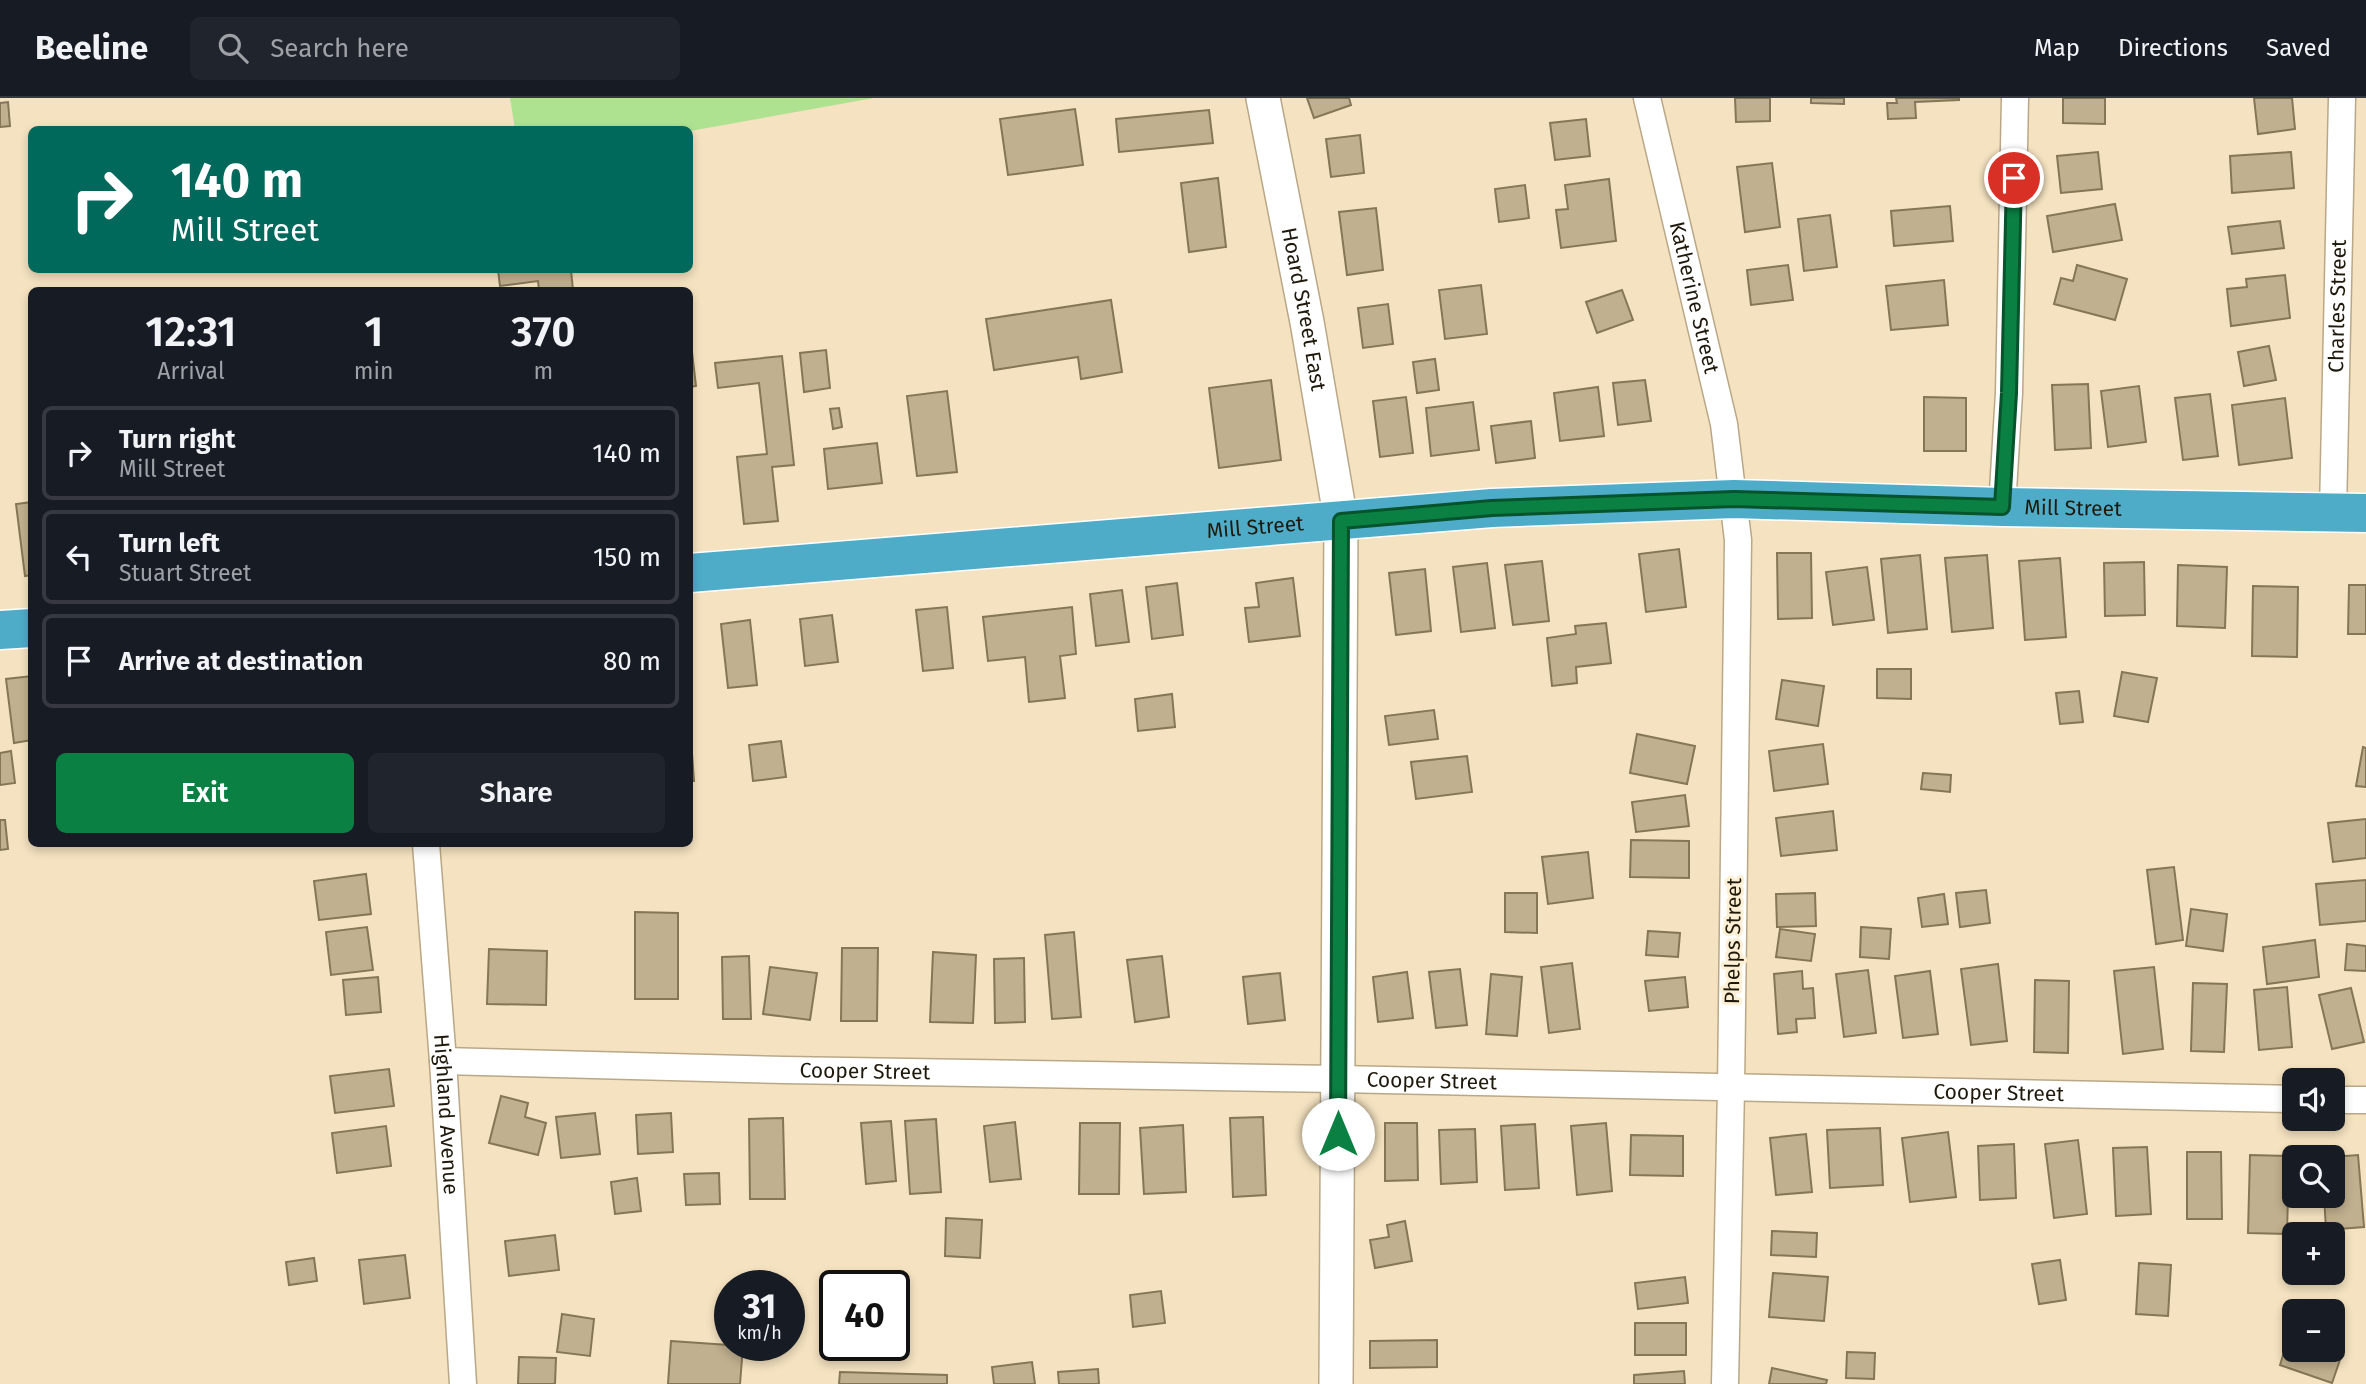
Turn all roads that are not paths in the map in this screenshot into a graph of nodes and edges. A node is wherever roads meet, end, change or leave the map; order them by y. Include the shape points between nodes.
1 (1263, 98) edge
2 (1647, 98) edge
3 (2015, 98) edge
4 (2342, 98) edge
5 (1734, 499) junction
6 (2002, 507) junction
7 (2349, 512) edge
8 (1341, 521) junction
9 (693, 573) edge
10 (28, 628) edge
11 (0, 630) edge
12 (426, 847) edge
13 (443, 1061) junction
14 (1338, 1079) junction
15 (1731, 1088) junction
16 (2282, 1099) edge
17 (2345, 1100) edge
18 (2366, 1100) edge
19 (463, 1384) edge
20 (1336, 1384) edge
21 (1725, 1384) edge

1 - 8 street, Hoard Street East
2 - 5 street, Katherine Street via 1724,424
3 - 6 street
4 - 7 street, Charles Street
5 - 6 highway, Mill Street
5 - 8 highway, Mill Street via 1492,508
5 - 15 street, Phelps Street via 1738,540
6 - 7 highway, Mill Street
8 - 9 highway, Mill Street
8 - 14 street, Hoard Street East
10 - 11 highway
12 - 13 street, Highland Avenue
13 - 14 street, Cooper Street
13 - 19 street, Highland Avenue
14 - 15 street, Cooper Street
14 - 20 street, Hoard Street East
15 - 16 street, Cooper Street
15 - 21 street, Phelps Street
17 - 18 street

